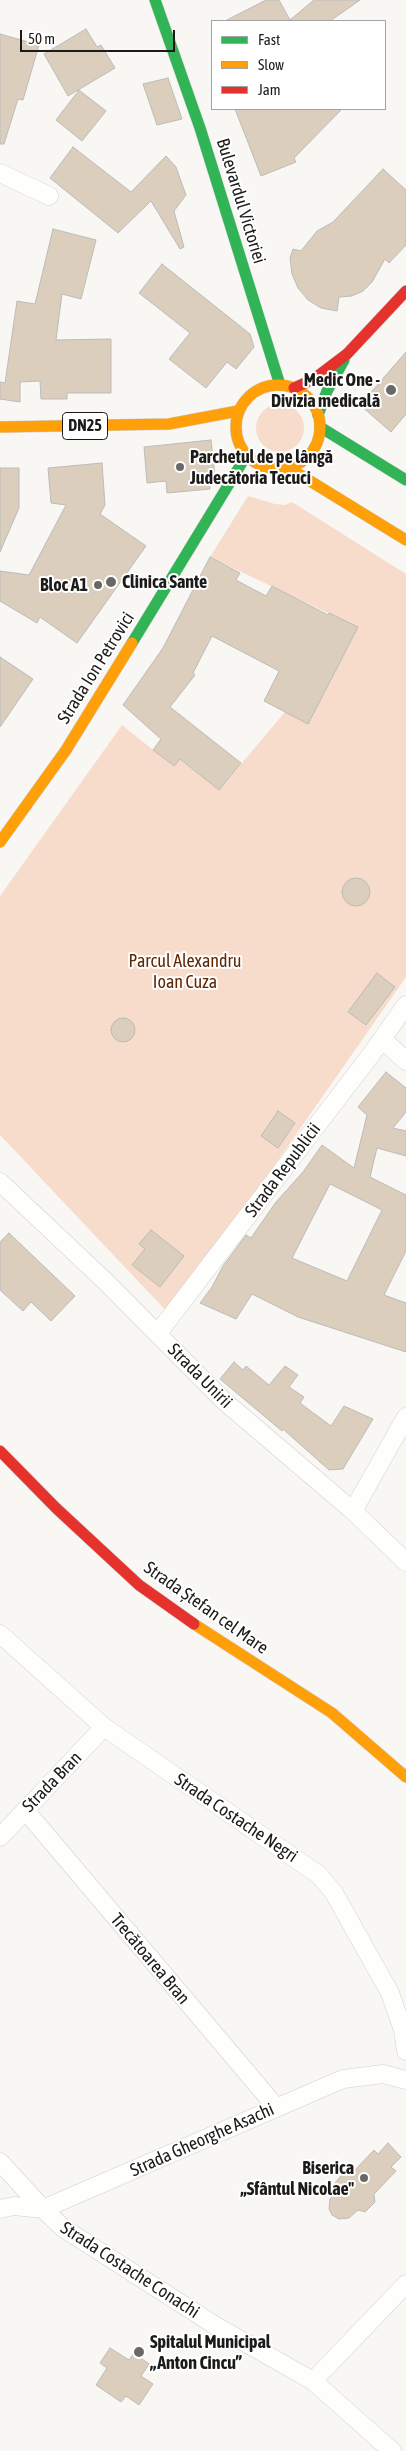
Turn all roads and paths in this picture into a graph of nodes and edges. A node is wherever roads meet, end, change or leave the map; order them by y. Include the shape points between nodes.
1 (155, 0) edge
2 (0, 173) edge
3 (48, 196) dead end
4 (406, 291) edge
5 (347, 354) junction
6 (280, 385) junction
7 (294, 388) junction
8 (238, 411) junction
9 (319, 421) junction
10 (169, 424) junction
11 (0, 427) edge
12 (194, 430) dead end
13 (246, 456) junction
14 (289, 468) junction
15 (406, 480) edge
16 (406, 540) edge
17 (0, 842) edge
18 (406, 1005) edge
19 (382, 1039) junction
20 (406, 1061) edge
21 (0, 1182) edge
22 (158, 1334) junction
23 (406, 1417) edge
24 (0, 1451) edge
25 (353, 1511) junction
26 (406, 1562) edge
27 (0, 1634) edge
28 (104, 1727) junction
29 (406, 1777) edge
30 (25, 1810) junction
31 (0, 1836) edge
32 (406, 2051) edge
33 (406, 2080) edge
34 (276, 2107) junction
35 (0, 2162) edge
36 (0, 2209) edge
37 (43, 2210) junction
38 (406, 2284) edge
39 (313, 2381) junction
40 (392, 2451) edge

1 - 6 main road, Bulevardul Victoriei via 200,128
2 - 3 street
4 - 5 main road
5 - 7 main road via 314,379
5 - 9 main road via 327,391
6 - 7 main road
6 - 8 main road via 255,391
7 - 9 main road via 306,396
8 - 10 main road, DN25
8 - 13 main road via 233,439
9 - 14 main road via 318,438 308,456
9 - 15 main road
10 - 11 main road, DN25
10 - 12 main road, DN25
13 - 14 main road via 266,468
13 - 17 main road, Strada Ion Petrovici via 66,750
14 - 16 main road
18 - 19 street, Strada Republicii
19 - 20 street
19 - 22 street, Strada Republicii
21 - 22 street, Strada Unirii
22 - 25 street, Strada Unirii via 224,1401
23 - 25 street
24 - 29 main road, Strada Ștefan cel Mare via 139,1585 203,1631 332,1713
25 - 26 street, Strada Unirii
27 - 28 street, Strada Costache Negri
28 - 30 street, Strada Bran
28 - 32 street, Strada Costache Negri via 319,1875 334,1893 390,1993 403,2030
30 - 31 street, Strada Bran
30 - 34 street, Trecătoarea Bran
33 - 34 street, Strada Gheorghe Asachi via 383,2074 352,2077
34 - 37 street, Strada Gheorghe Asachi
35 - 37 street, Strada Costache Conachi
36 - 37 street via 14,2206
37 - 39 street, Strada Costache Conachi via 63,2228 135,2275
38 - 39 street
39 - 40 street, Strada Costache Conachi

